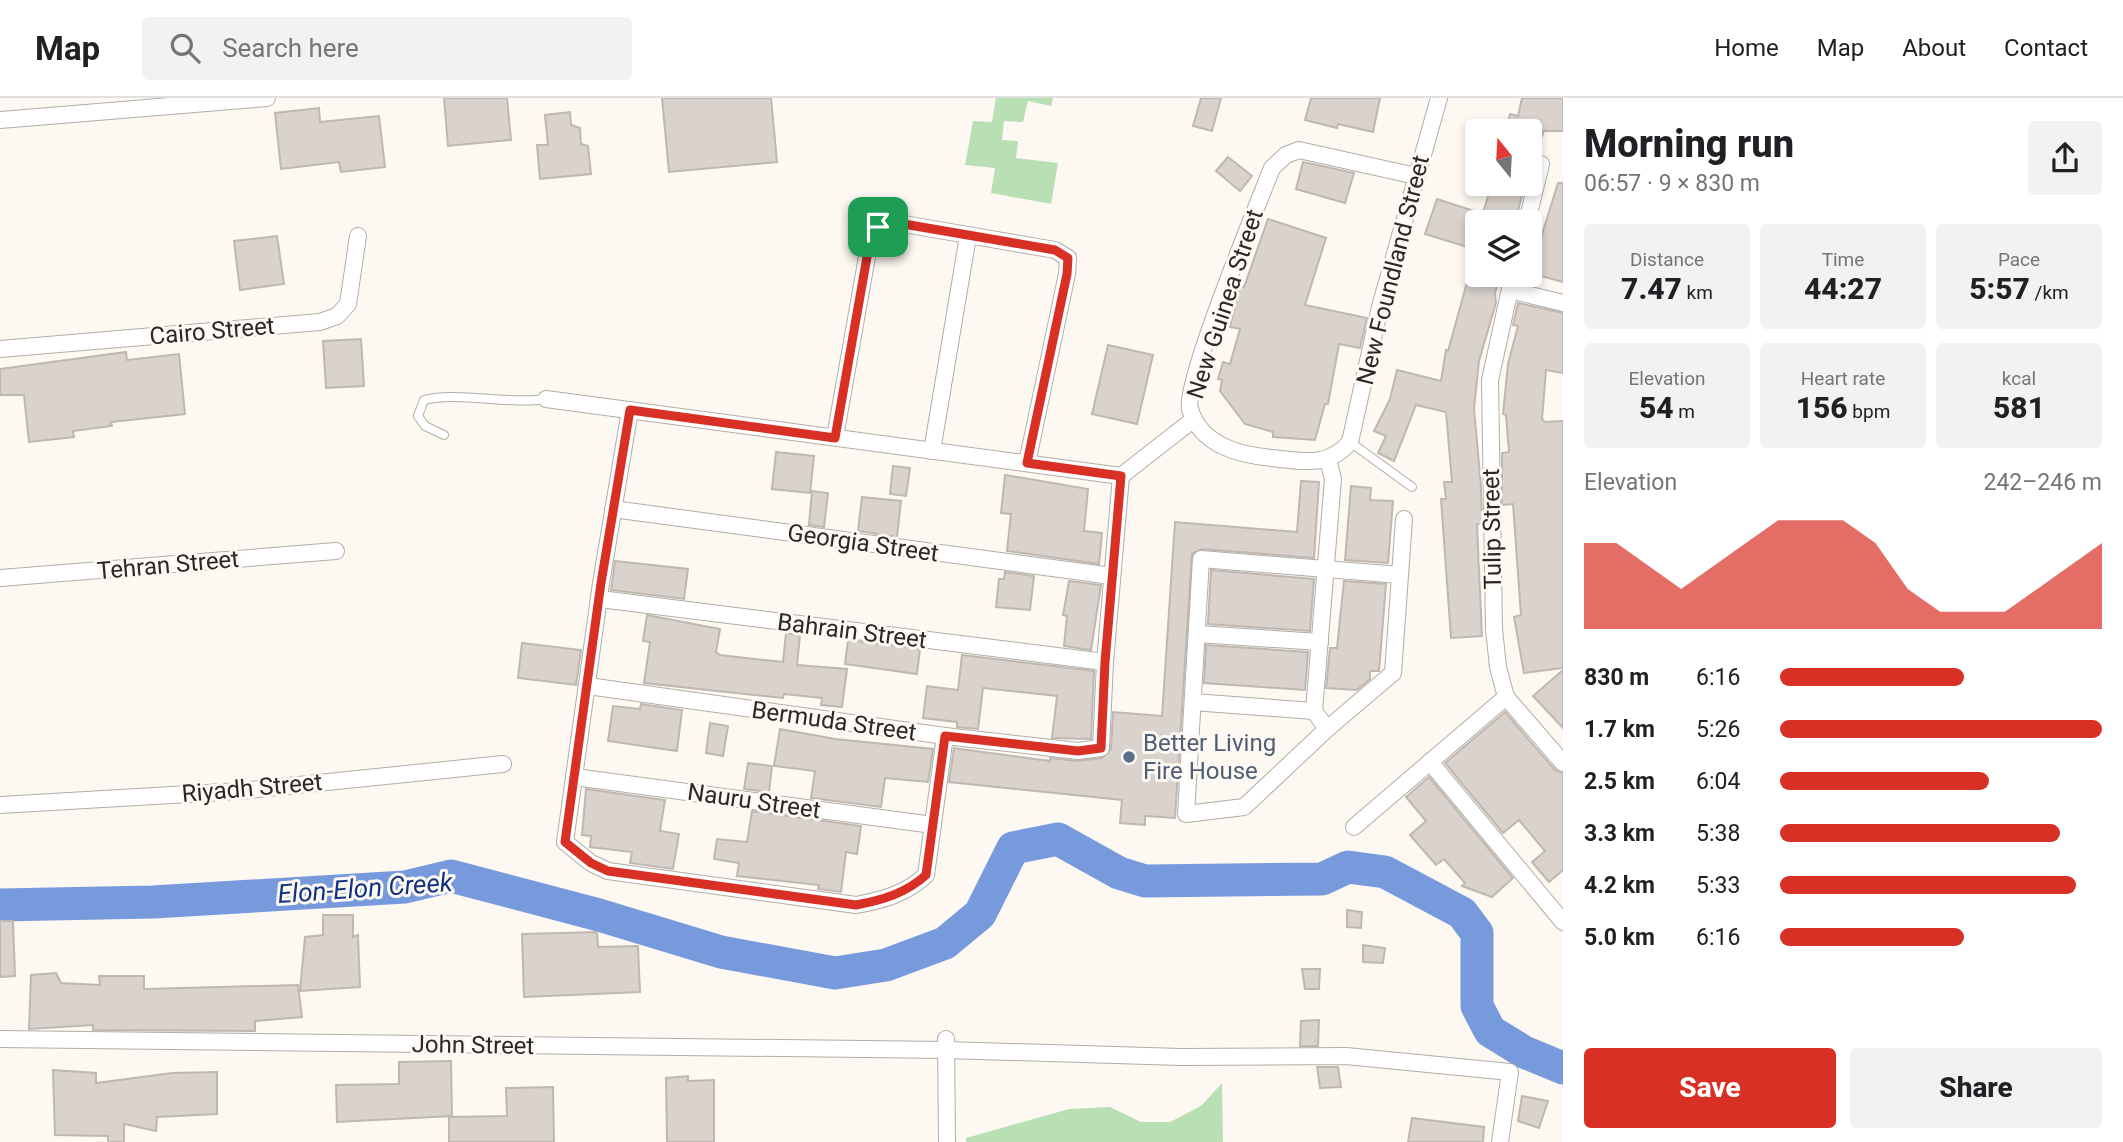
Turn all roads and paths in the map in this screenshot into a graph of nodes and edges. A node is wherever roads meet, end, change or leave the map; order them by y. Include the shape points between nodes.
1 (267, 98) edge
2 (1439, 98) edge
3 (0, 120) edge
4 (1416, 176) junction
5 (358, 236) dead end
6 (968, 236) junction
7 (1511, 287) edge
8 (1524, 287) edge
9 (1563, 303) edge
10 (0, 349) edge
11 (545, 398) joint
12 (630, 410) junction
13 (1194, 419) junction
14 (444, 435) dead end
15 (835, 438) junction
16 (1350, 442) junction
17 (932, 451) junction
18 (1328, 460) junction
19 (1027, 463) junction
20 (1121, 476) junction
21 (1412, 487) dead end
22 (613, 509) junction
23 (1404, 519) dead end
24 (336, 551) dead end
25 (1326, 569) junction
26 (1400, 575) junction
27 (1112, 576) junction
28 (0, 578) edge
29 (600, 599) junction
30 (1197, 634) junction
31 (1320, 642) junction
32 (1105, 662) junction
33 (588, 686) junction
34 (1506, 697) junction
35 (1192, 702) junction
36 (1314, 711) junction
37 (1327, 729) junction
38 (945, 736) junction
39 (1430, 762) junction
40 (1563, 763) edge
41 (503, 764) dead end
42 (575, 777) junction
43 (0, 805) edge
44 (933, 825) junction
45 (1354, 827) dead end
46 (1563, 922) edge
47 (0, 1039) edge
48 (946, 1044) junction
49 (947, 1142) edge
50 (1500, 1142) edge

1 - 3 street
2 - 4 street, New Foundland Street
4 - 13 street, New Guinea Street via 1299,150 1278,160 1224,289 1188,397
4 - 16 street, New Foundland Street
5 - 10 street, Cairo Street via 348,303 337,316 320,323
6 - 15 street via 892,222 873,231
6 - 17 street
6 - 19 street via 1055,250 1068,258
7 - 34 street, Tulip Street via 1490,380 1494,629
8 - 9 street
11 - 12 street
11 - 14 lane via 424,400 418,415 425,426
12 - 15 street
12 - 22 street
13 - 18 street, New Guinea Street via 1218,444 1243,455
13 - 20 street
15 - 17 street
16 - 18 street
16 - 21 lane
17 - 19 street
18 - 25 street via 1332,479
19 - 20 street
20 - 27 street, Bermuda Street
22 - 27 street, Georgia Street
22 - 29 street
23 - 26 street
24 - 28 street, Tehran Street
25 - 26 street
25 - 30 street via 1201,559
25 - 31 street
26 - 37 street via 1393,673
27 - 32 street, Bermuda Street
29 - 32 street, Bahrain Street
29 - 33 street
30 - 31 street
30 - 35 street
31 - 36 street
32 - 38 street, Bermuda Street via 1101,748 1078,751
33 - 38 street, Bermuda Street
33 - 42 street
34 - 39 street
34 - 40 street, Tulip Street
35 - 36 street
35 - 37 street via 1186,814 1244,807
36 - 37 street
38 - 44 street
39 - 45 street
39 - 46 street
41 - 43 street, Riyadh Street via 240,791
42 - 44 street, Nauru Street
42 - 44 street via 565,842 608,871 856,905 912,888 926,875
47 - 48 street, John Street
48 - 49 street
48 - 50 street, John Street via 1181,1057 1346,1056 1510,1072

